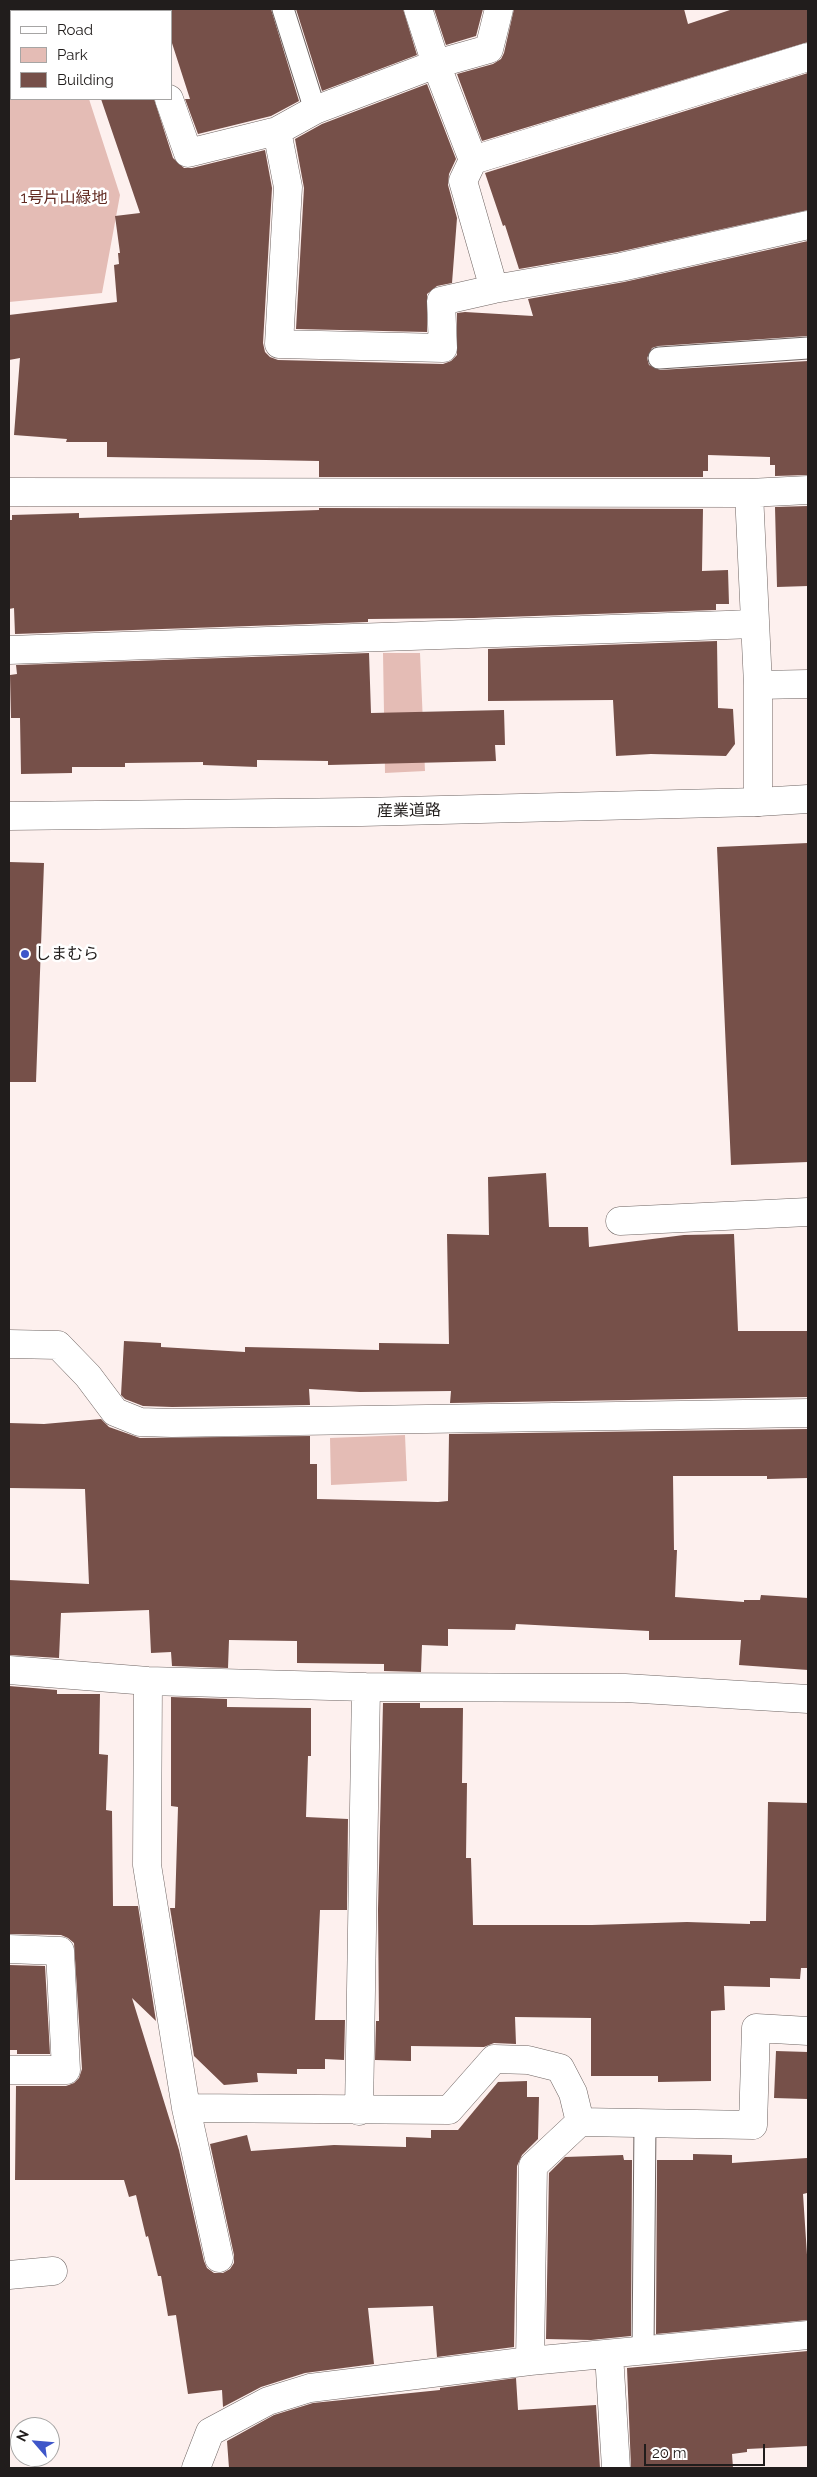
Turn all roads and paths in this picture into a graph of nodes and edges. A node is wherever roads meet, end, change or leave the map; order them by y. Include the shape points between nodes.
1 (283, 9) edge
2 (418, 9) edge
3 (498, 9) edge
4 (808, 57) edge
5 (436, 64) junction
6 (169, 100) edge
7 (315, 110) junction
8 (277, 131) junction
9 (473, 160) junction
10 (808, 225) edge
11 (494, 289) junction
12 (808, 348) edge
13 (659, 358) dead end
14 (808, 490) edge
15 (9, 492) edge
16 (749, 493) junction
17 (755, 624) junction
18 (9, 650) edge
19 (808, 684) edge
20 (758, 685) junction
21 (808, 799) edge
22 (758, 802) junction
23 (9, 816) edge
24 (808, 1212) edge
25 (620, 1221) dead end
26 (9, 1344) edge
27 (808, 1413) edge
28 (9, 1670) edge
29 (148, 1681) junction
30 (366, 1687) junction
31 (808, 1699) edge
32 (9, 1949) edge
33 (808, 2031) edge
34 (9, 2070) edge
35 (186, 2108) junction
36 (359, 2111) junction
37 (580, 2122) junction
38 (645, 2123) junction
39 (219, 2258) dead end
40 (53, 2271) dead end
41 (9, 2275) edge
42 (808, 2335) edge
43 (643, 2350) junction
44 (609, 2354) junction
45 (530, 2361) junction
46 (196, 2468) edge
47 (616, 2468) edge

1 - 7 lane
2 - 5 street
3 - 5 street via 489,49
4 - 9 street
5 - 7 street
5 - 9 street
6 - 8 street via 188,154
7 - 8 street
8 - 11 street via 288,186 278,344 443,348 441,302
9 - 11 street via 462,181
10 - 11 street via 621,267
12 - 13 lane
14 - 16 street
15 - 16 street
16 - 17 street
17 - 18 street
17 - 20 street
19 - 20 street
20 - 22 street
21 - 22 street, 産業道路
22 - 23 street, 産業道路 via 362,812
24 - 25 street
26 - 27 street via 58,1345 88,1376 115,1412 140,1422
28 - 29 street
29 - 30 street
29 - 35 street via 147,1865
30 - 31 street via 625,1688
30 - 36 street
32 - 34 street via 60,1951 66,2070
33 - 38 street via 756,2028 753,2125
35 - 36 street
35 - 39 street
36 - 37 street via 449,2110 494,2059 528,2060 560,2068 573,2094
37 - 38 street
37 - 45 street via 533,2166
38 - 43 lane
40 - 41 street
42 - 43 street
43 - 44 street
44 - 45 street
44 - 47 street
45 - 46 street via 310,2388 268,2401 210,2432

